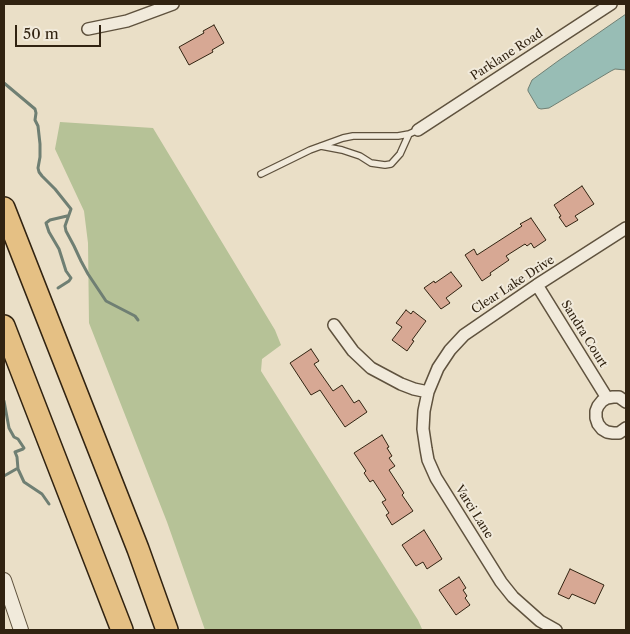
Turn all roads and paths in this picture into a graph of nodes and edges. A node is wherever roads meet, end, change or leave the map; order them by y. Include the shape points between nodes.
1 (173, 4) edge
2 (611, 4) edge
3 (88, 29) dead end
4 (413, 132) junction
5 (321, 146) junction
6 (261, 174) dead end
7 (4, 208) edge
8 (626, 228) edge
9 (537, 285) junction
10 (334, 325) dead end
11 (4, 326) edge
12 (430, 387) junction
13 (608, 398) junction
14 (626, 402) edge
15 (626, 428) edge
16 (4, 580) edge
17 (21, 630) edge
18 (122, 630) edge
19 (167, 630) edge
20 (556, 630) edge

1 - 3 street via 127,21
2 - 4 street, Parklane Road
4 - 5 lane via 398,136 353,136
4 - 5 lane via 400,154 391,164 385,165
5 - 6 lane
7 - 19 highway
8 - 9 street, Clear Lake Drive
9 - 12 street, Clear Lake Drive via 464,335 443,358
9 - 13 street, Sandra Court
10 - 12 street via 353,351 371,368 414,389
11 - 18 highway
12 - 20 street, Varci Lane via 424,411 424,439 436,478 512,597
13 - 14 street via 619,397
13 - 15 street via 598,406 598,424 613,433
16 - 17 street

